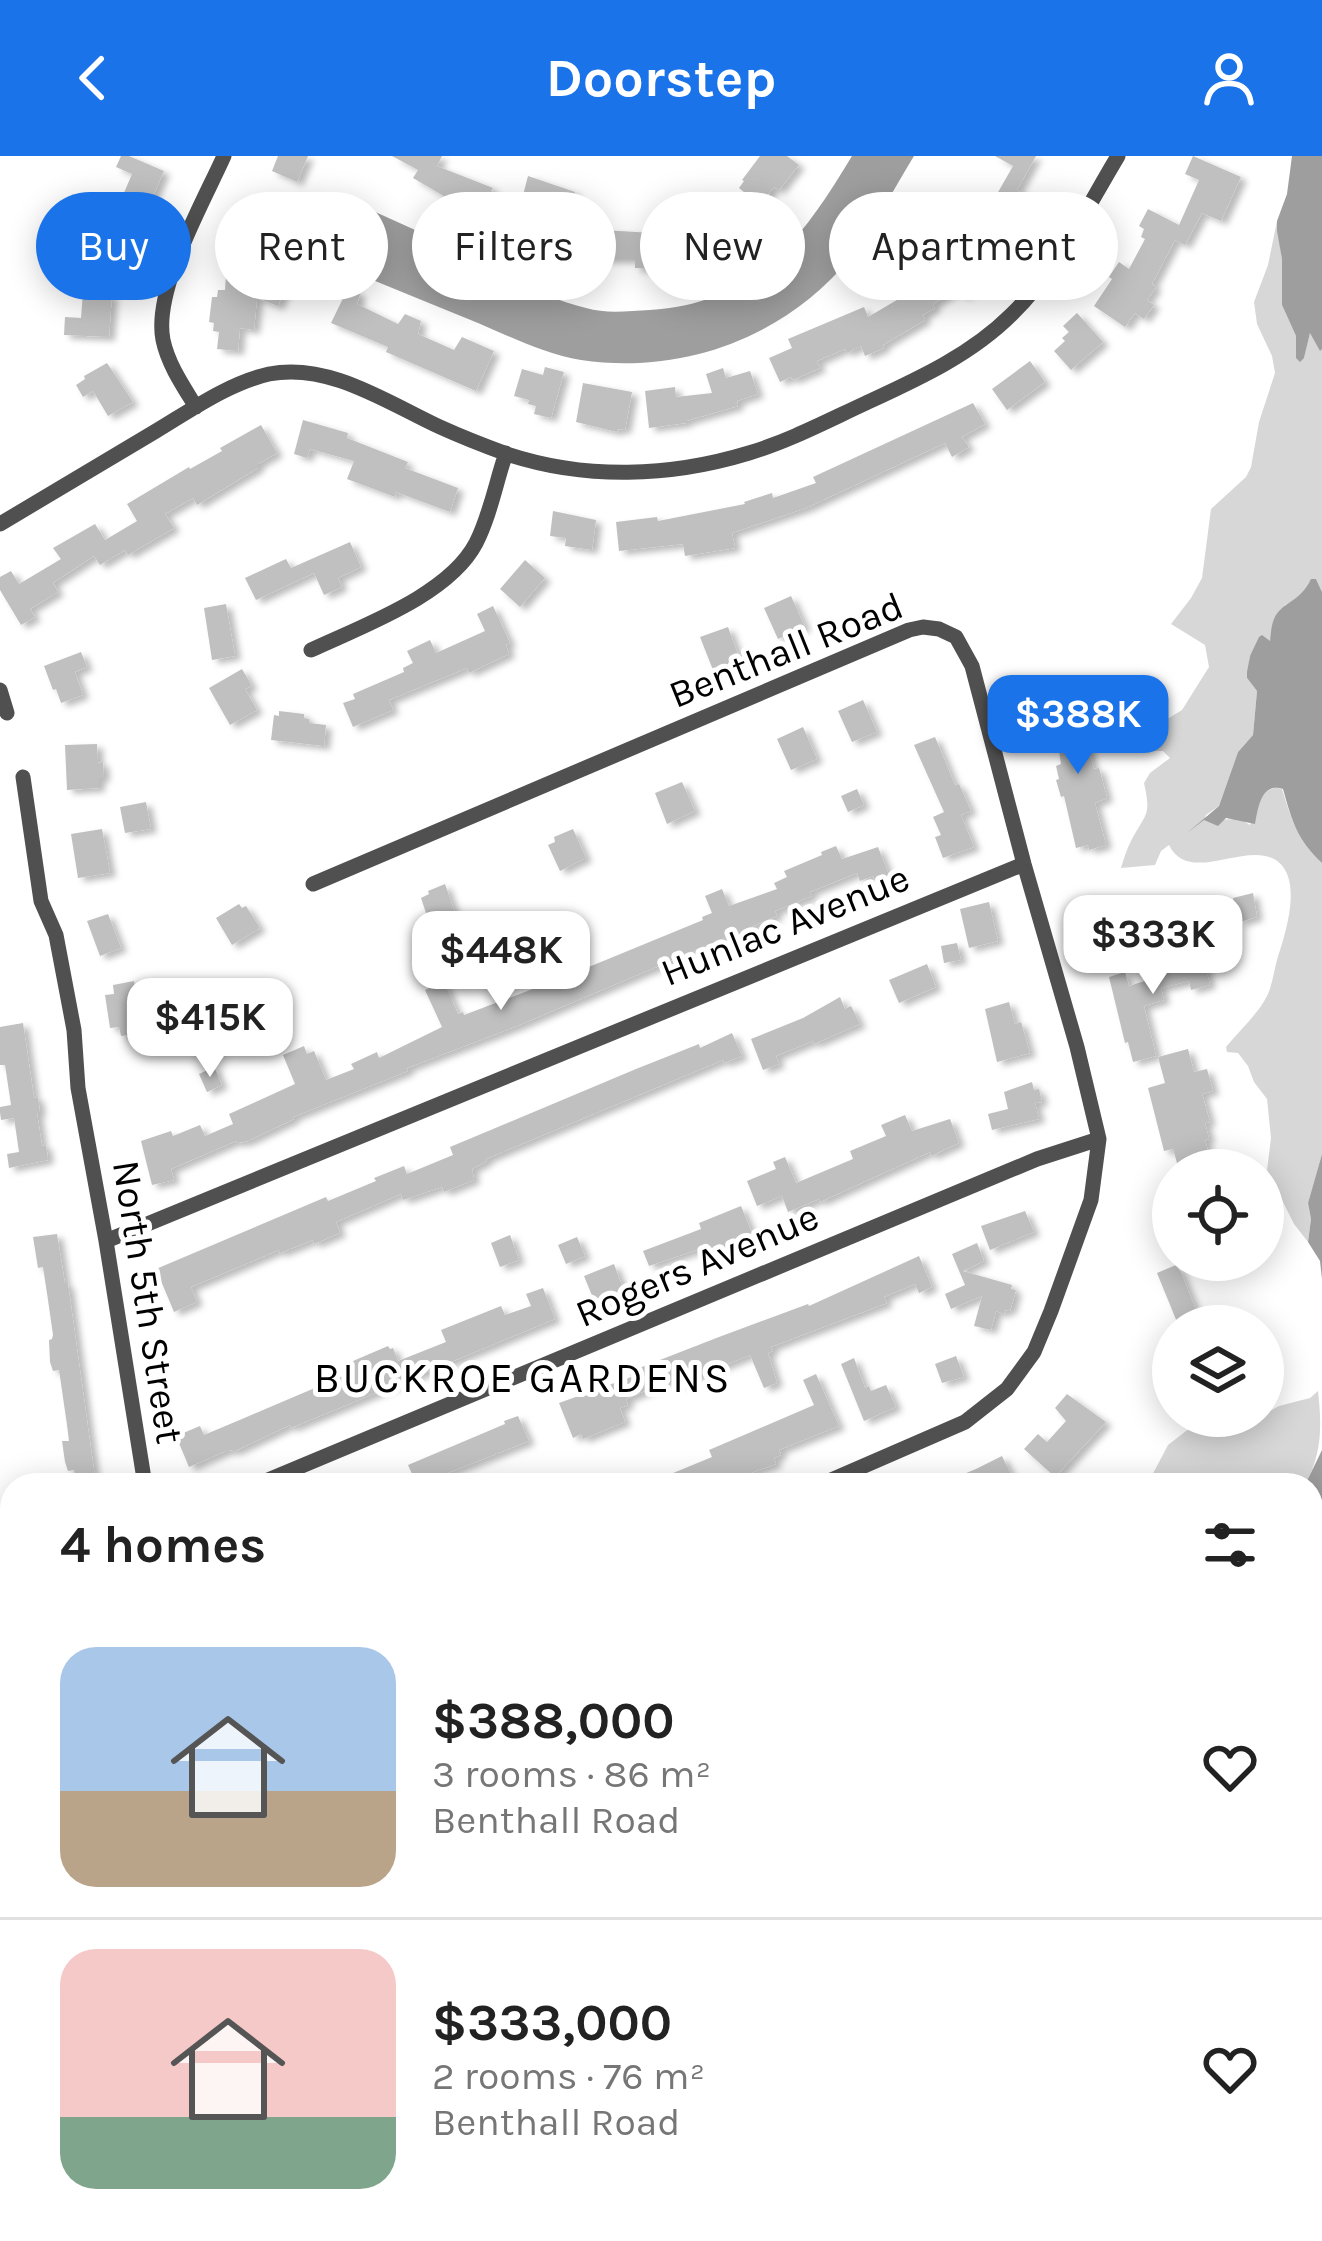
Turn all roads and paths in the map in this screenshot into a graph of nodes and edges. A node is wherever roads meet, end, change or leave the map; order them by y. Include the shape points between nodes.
1 (224, 156) edge
2 (1118, 156) edge
3 (196, 407) junction
4 (506, 453) junction
5 (0, 524) edge
6 (311, 650) dead end
7 (0, 690) edge
8 (8, 712) dead end
9 (23, 777) dead end
10 (1024, 864) junction
11 (314, 884) dead end
12 (1099, 1139) junction
13 (106, 1240) junction
14 (143, 1473) edge
15 (285, 1473) edge
16 (848, 1473) edge

1 - 3 street via 161,316 163,341
2 - 4 street via 1045,277 1012,315 912,382 778,443 704,465 584,471
3 - 4 street via 271,374 309,372
3 - 5 street
4 - 6 street via 475,545 442,582
7 - 8 street
9 - 13 street, North 5th Street
10 - 11 street, Benthall Road via 972,666 956,638 923,627
10 - 12 street, Benthall Road
10 - 13 street, Hunlac Avenue
12 - 15 street, Rogers Avenue
12 - 16 street, Benthall Road via 1091,1200 1052,1311 1007,1389 965,1422
13 - 14 street, North 5th Street

